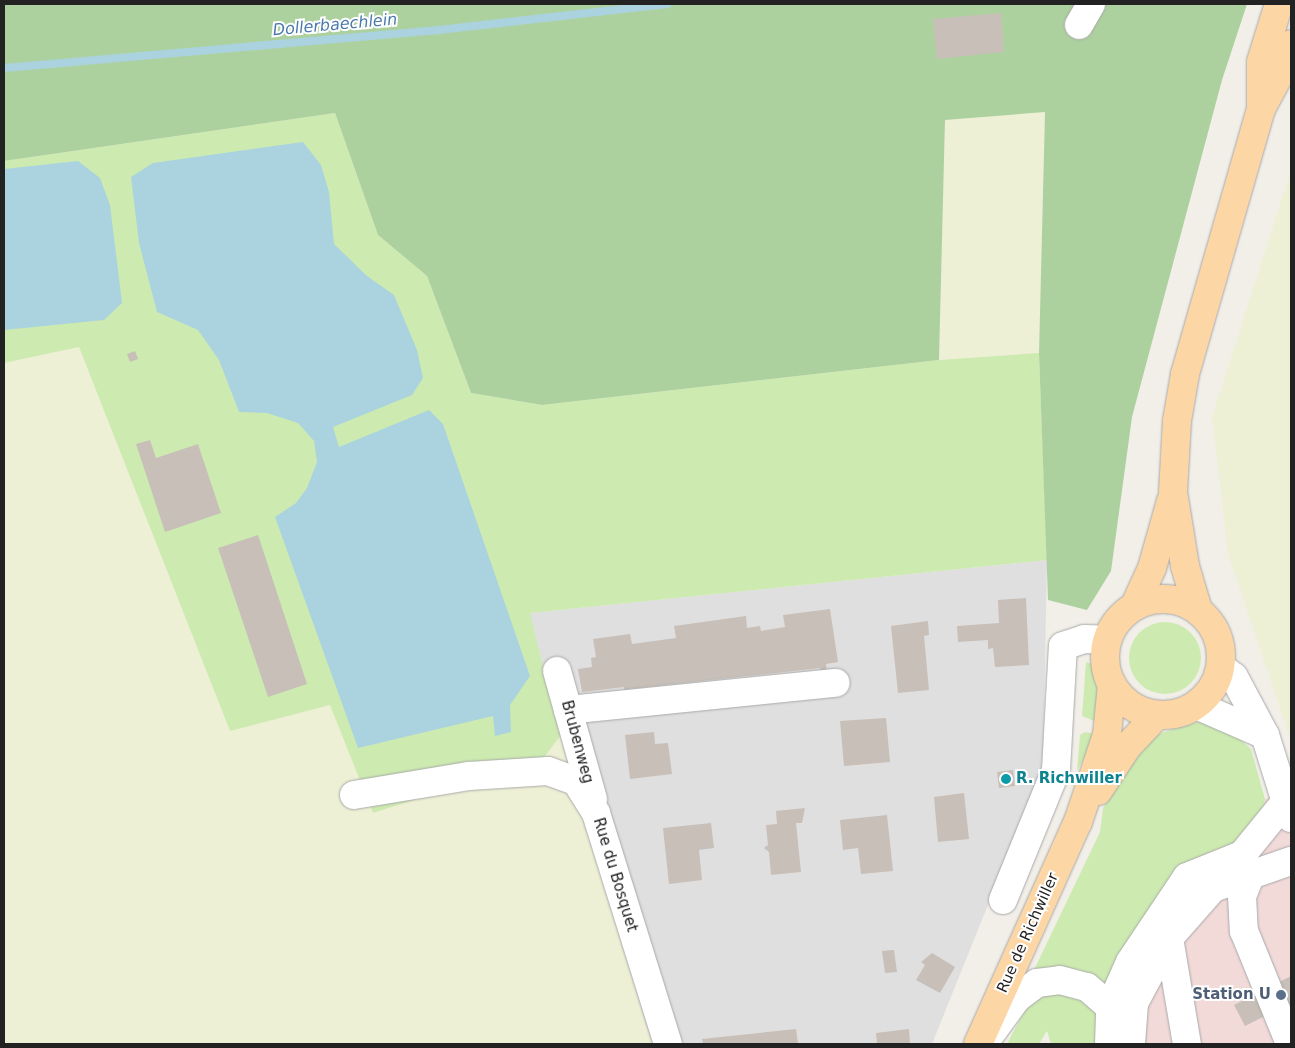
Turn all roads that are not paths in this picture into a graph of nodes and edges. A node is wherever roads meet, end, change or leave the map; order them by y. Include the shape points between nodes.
1 (1279, 4) edge
2 (1291, 44) edge
3 (1261, 109) junction
4 (1173, 492) junction
5 (1135, 606) junction
6 (1198, 610) junction
7 (1107, 640) junction
8 (1221, 667) junction
9 (558, 670) dead end
10 (836, 683) dead end
11 (1112, 684) junction
12 (1196, 705) junction
13 (568, 710) junction
14 (1157, 715) junction
15 (1265, 735) junction
16 (354, 795) dead end
17 (1289, 811) edge
18 (596, 814) junction
19 (1078, 822) junction
20 (1291, 862) edge
21 (1251, 874) junction
22 (1003, 900) dead end
23 (1169, 938) junction
24 (1110, 1008) junction
25 (668, 1044) edge
26 (978, 1044) edge
27 (983, 1044) edge
28 (1109, 1044) edge
29 (1131, 1044) edge
30 (1187, 1044) edge
31 (1290, 1044) edge

1 - 3 main road via 1260,62
2 - 3 main road via 1284,68
3 - 4 main road via 1185,374 1177,421
4 - 5 main road via 1152,568
4 - 6 main road via 1185,566
5 - 6 main road via 1167,598
5 - 7 main road via 1113,626
6 - 8 main road via 1218,635
7 - 11 main road via 1106,670
7 - 22 street via 1084,639 1063,646 1056,770
8 - 12 main road via 1212,688
8 - 15 street via 1234,677
9 - 13 street, Brubenweg
10 - 13 street
11 - 14 main road via 1131,705
11 - 19 main road, Rue de Richwiller via 1107,735
12 - 14 main road via 1170,715
12 - 15 street
13 - 18 street, Brubenweg
14 - 19 main road, Rue de Richwiller via 1127,747
15 - 17 street
16 - 18 street, Rue du Bosquet via 469,776 548,771 576,781
17 - 24 street via 1242,854 1186,877 1130,962
18 - 25 street, Rue du Bosquet
19 - 26 main road, Rue de Richwiller
20 - 21 street
21 - 23 street via 1213,888
21 - 31 street via 1242,896 1244,931
23 - 29 street via 1134,1003
23 - 30 street
24 - 27 street via 1087,987 1060,980 1037,983 1017,998
24 - 28 street

